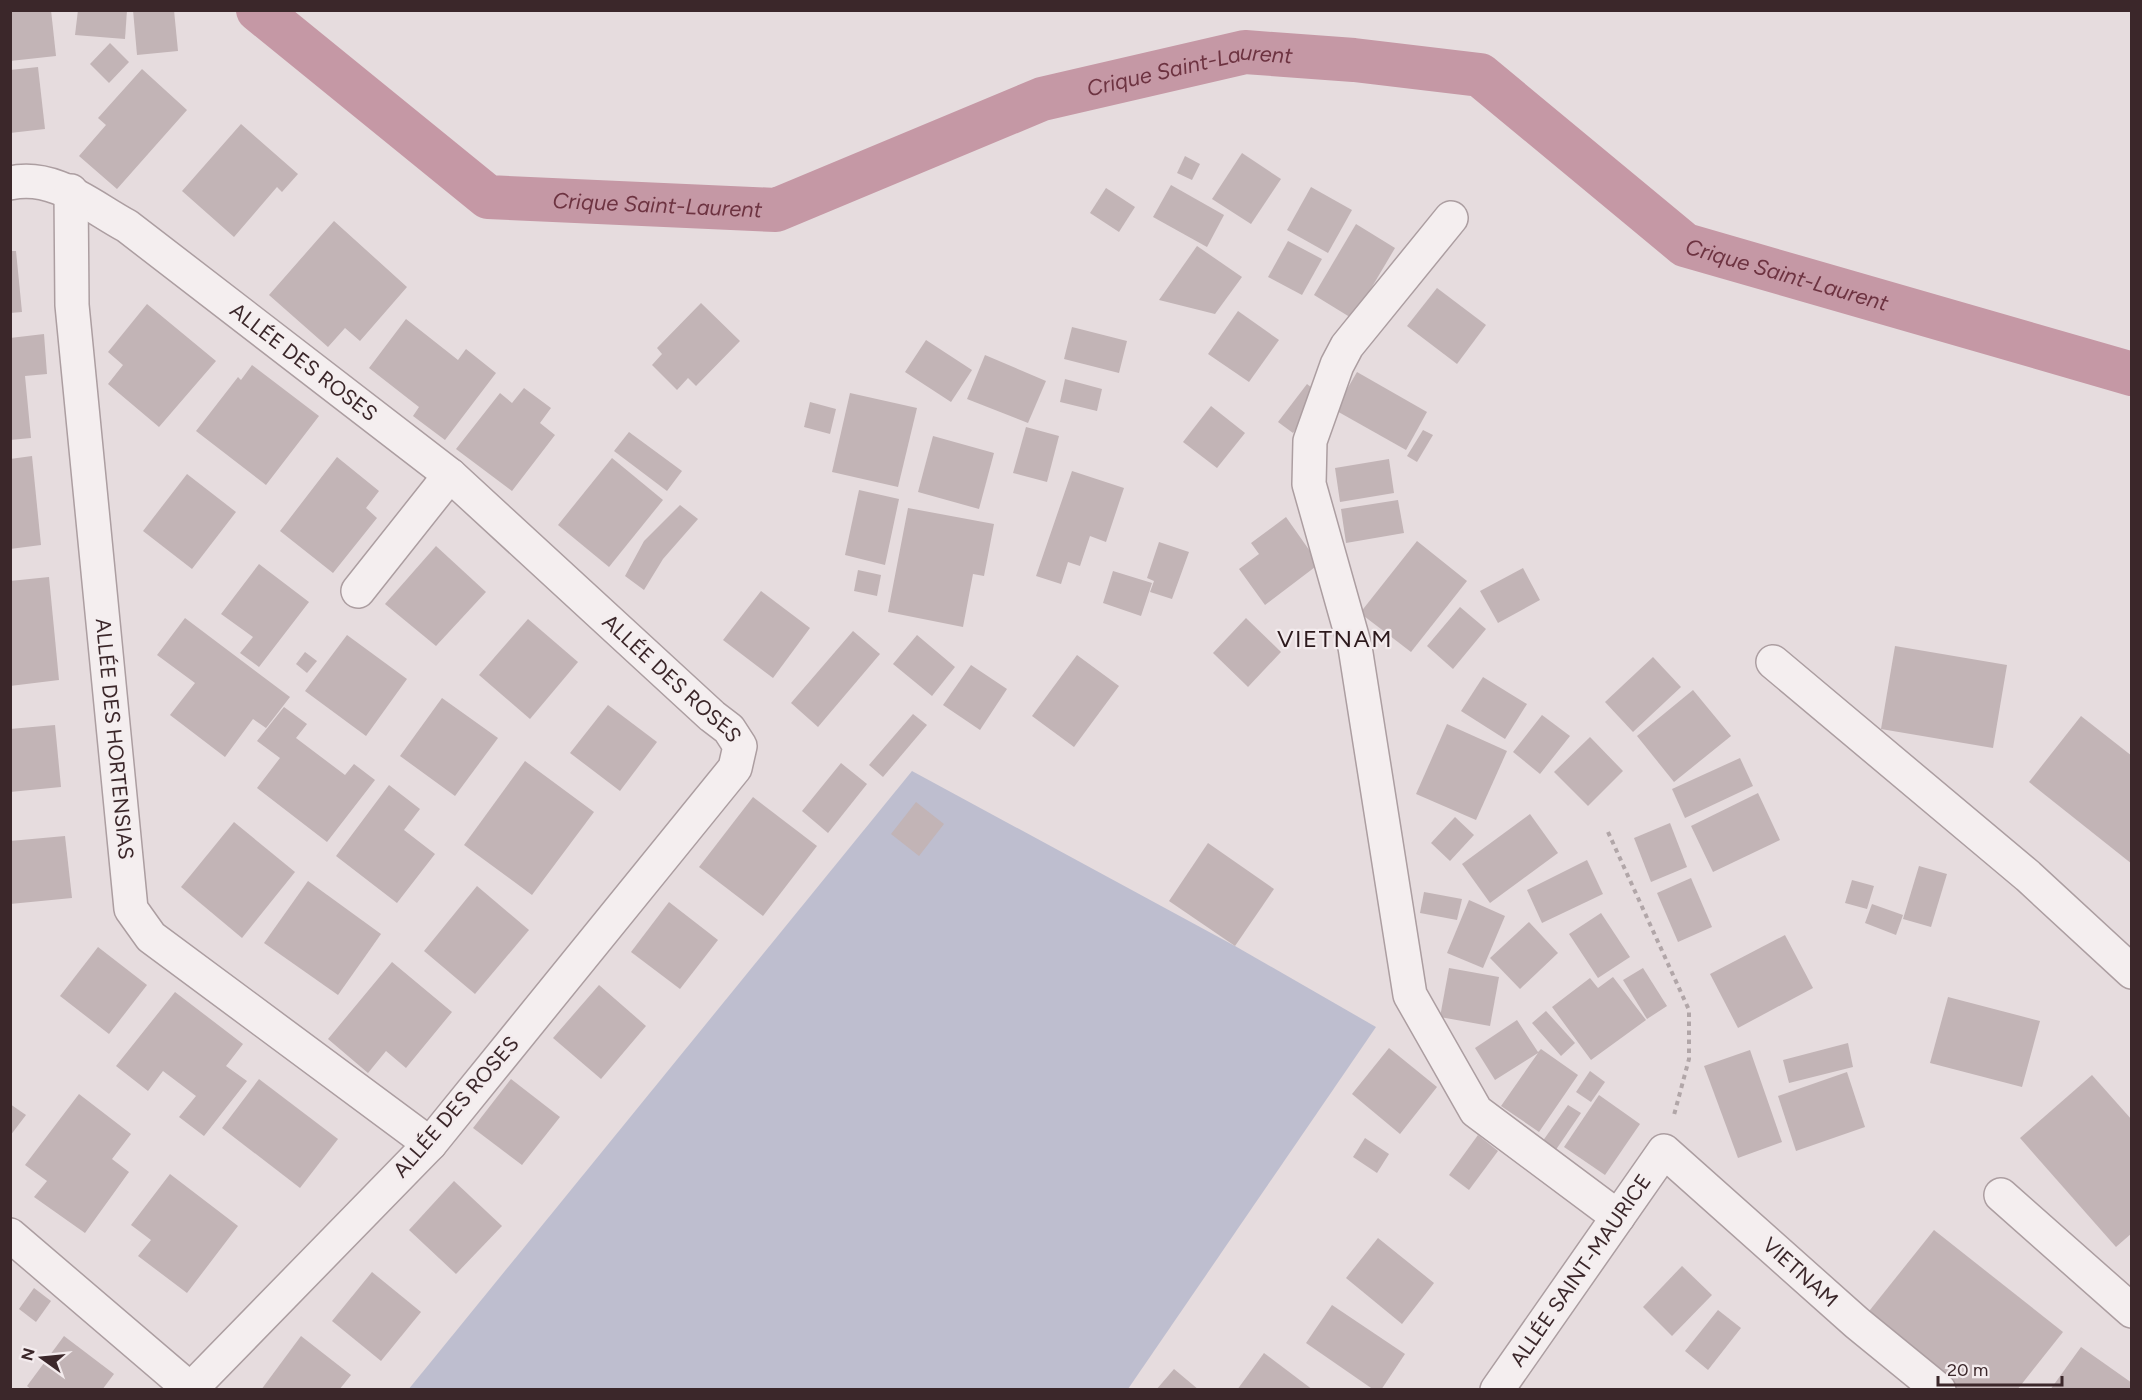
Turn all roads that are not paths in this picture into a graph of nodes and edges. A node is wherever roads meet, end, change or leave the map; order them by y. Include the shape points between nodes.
1 (10, 183) edge
2 (71, 191) junction
3 (1450, 218) dead end
4 (450, 475) junction
5 (358, 591) dead end
6 (1773, 662) dead end
7 (2132, 972) edge
8 (430, 1144) junction
9 (1664, 1151) joint
10 (2001, 1195) dead end
11 (1618, 1217) junction
12 (10, 1234) edge
13 (2132, 1311) edge
14 (190, 1389) edge
15 (1497, 1389) edge
16 (1938, 1389) edge

1 - 2 street, ALLÉE DES ROSES via 28,179
2 - 4 street, ALLÉE DES ROSES via 126,226
2 - 8 street, ALLÉE DES HORTENSIAS via 72,305 132,909 151,937
3 - 11 street via 1347,346 1310,441 1309,484 1354,647 1410,995 1476,1111
4 - 5 street
4 - 8 street, ALLÉE DES ROSES via 729,729 740,746 735,768
6 - 7 street via 2028,876
8 - 14 street, ALLÉE DES ROSES
9 - 11 street, ALLÉE SAINT-MAURICE
9 - 16 street, VIETNAM via 1857,1323
10 - 13 street
11 - 15 street, ALLÉE SAINT-MAURICE
12 - 14 street, ALLÉE DES ROSES

